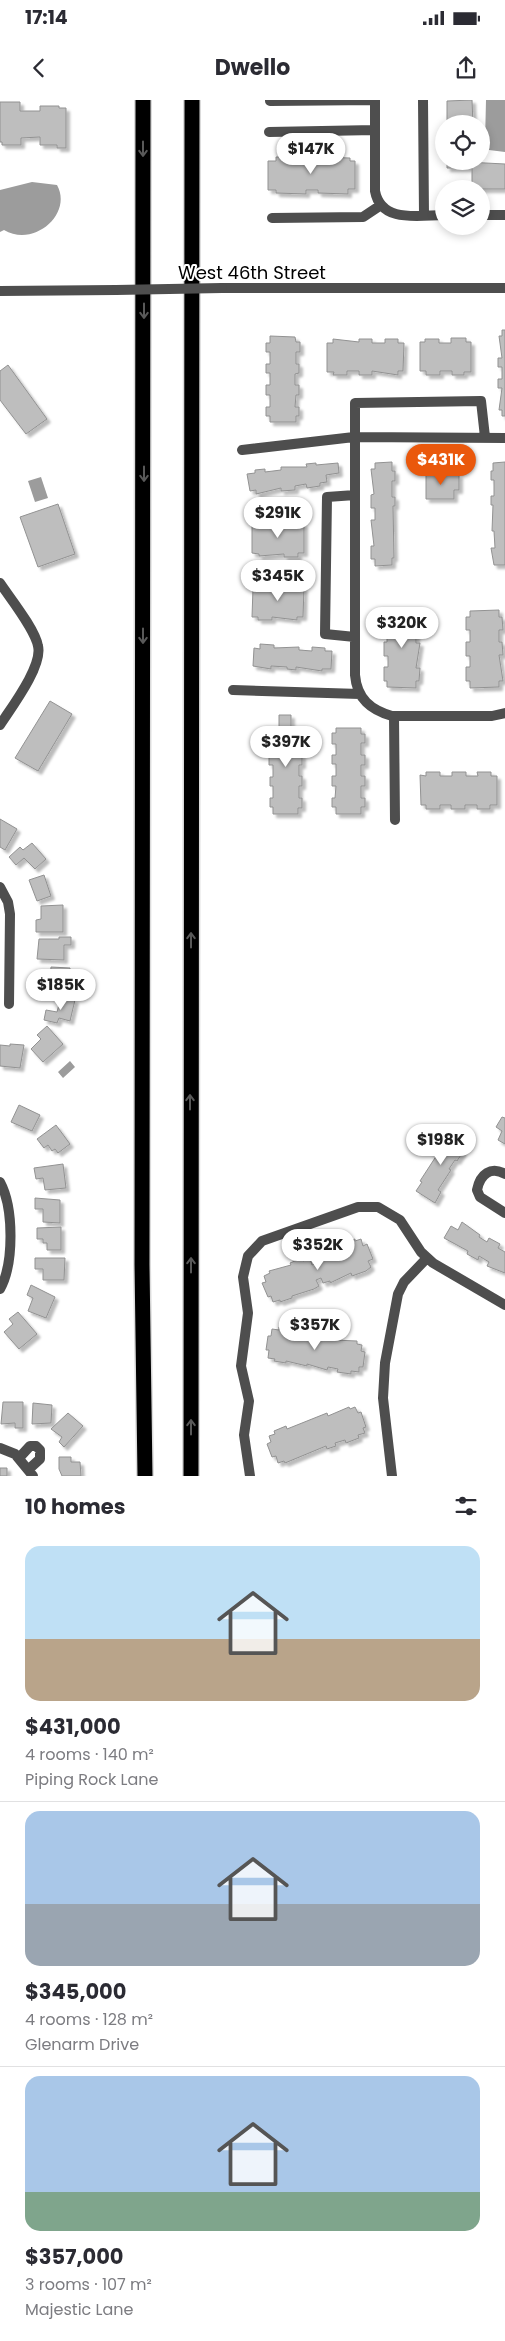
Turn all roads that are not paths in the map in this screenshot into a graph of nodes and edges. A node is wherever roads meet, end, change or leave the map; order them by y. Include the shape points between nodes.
1 (143, 100) edge
2 (192, 100) edge
3 (375, 100) edge
4 (423, 100) edge
5 (270, 101) edge
6 (375, 130) junction
7 (269, 132) dead end
8 (381, 205) junction
9 (424, 215) junction
10 (435, 215) edge
11 (490, 215) edge
12 (505, 215) edge
13 (272, 218) dead end
14 (505, 288) edge
15 (0, 291) edge
16 (354, 437) junction
17 (485, 438) junction
18 (505, 438) edge
19 (242, 450) dead end
20 (354, 495) junction
21 (0, 583) edge
22 (355, 637) junction
23 (233, 690) dead end
24 (360, 694) junction
25 (505, 713) edge
26 (394, 716) junction
27 (0, 725) edge
28 (394, 820) dead end
29 (0, 887) edge
30 (9, 1004) dead end
31 (505, 1174) edge
32 (0, 1182) edge
33 (505, 1213) edge
34 (427, 1258) junction
35 (0, 1289) edge
36 (505, 1306) edge
37 (0, 1448) edge
38 (19, 1458) junction
39 (31, 1472) edge
40 (145, 1476) edge
41 (191, 1476) edge
42 (250, 1476) edge
43 (392, 1476) edge

1 -> 40 highway via 142,1265
41 -> 2 highway
3 - 5 street
3 - 6 street
4 - 9 street
6 - 7 street
6 - 8 street via 375,191
8 - 9 street via 399,216
8 - 13 street via 363,217
9 - 10 street
11 - 12 street
14 - 15 street, West 46th Street, bridge
16 - 17 street
16 - 17 street via 355,403 481,401
16 - 19 street
16 - 20 street
17 - 18 street
20 - 22 street
20 - 22 street via 327,497 325,634
21 - 27 street via 36,639 39,653 36,666
22 - 24 street via 355,676
23 - 24 street
24 - 26 street via 377,711
25 - 26 street via 492,716
26 - 28 street
29 - 30 street via 10,914
31 - 33 street via 497,1170 484,1174 477,1190 480,1198
32 - 35 street via 8,1206 9,1259 7,1275
34 - 36 street
34 - 42 street via 402,1223 381,1208 362,1206 271,1237 250,1253 243,1273 248,1313 241,1366 249,1401 244,1435
34 - 43 street via 404,1282 398,1294 385,1363 383,1398
37 - 38 street
38 - 39 street
38 - 39 street via 30,1446 40,1450 40,1459

